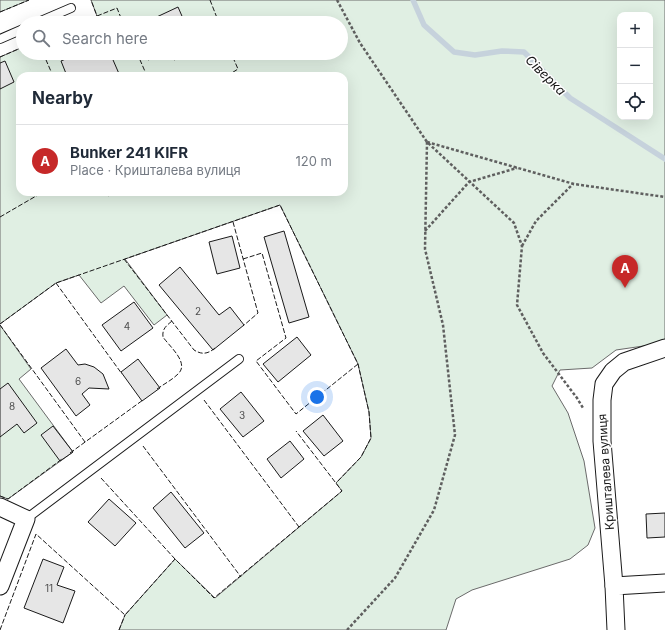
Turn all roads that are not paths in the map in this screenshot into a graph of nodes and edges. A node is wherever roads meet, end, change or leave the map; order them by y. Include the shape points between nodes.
1 (71, 8) dead end
2 (52, 16) edge
3 (16, 32) edge
4 (0, 39) edge
5 (665, 348) edge
6 (239, 358) dead end
7 (0, 507) edge
8 (26, 519) junction
9 (665, 582) edge
10 (0, 586) edge
11 (614, 586) junction
12 (616, 630) edge

1 - 2 lane
3 - 4 lane
5 - 11 street, Кришталева вулиця via 624,362 613,371 604,384 602,441
6 - 8 lane
7 - 8 street
8 - 10 street
9 - 11 street
11 - 12 street, Кришталева вулиця

